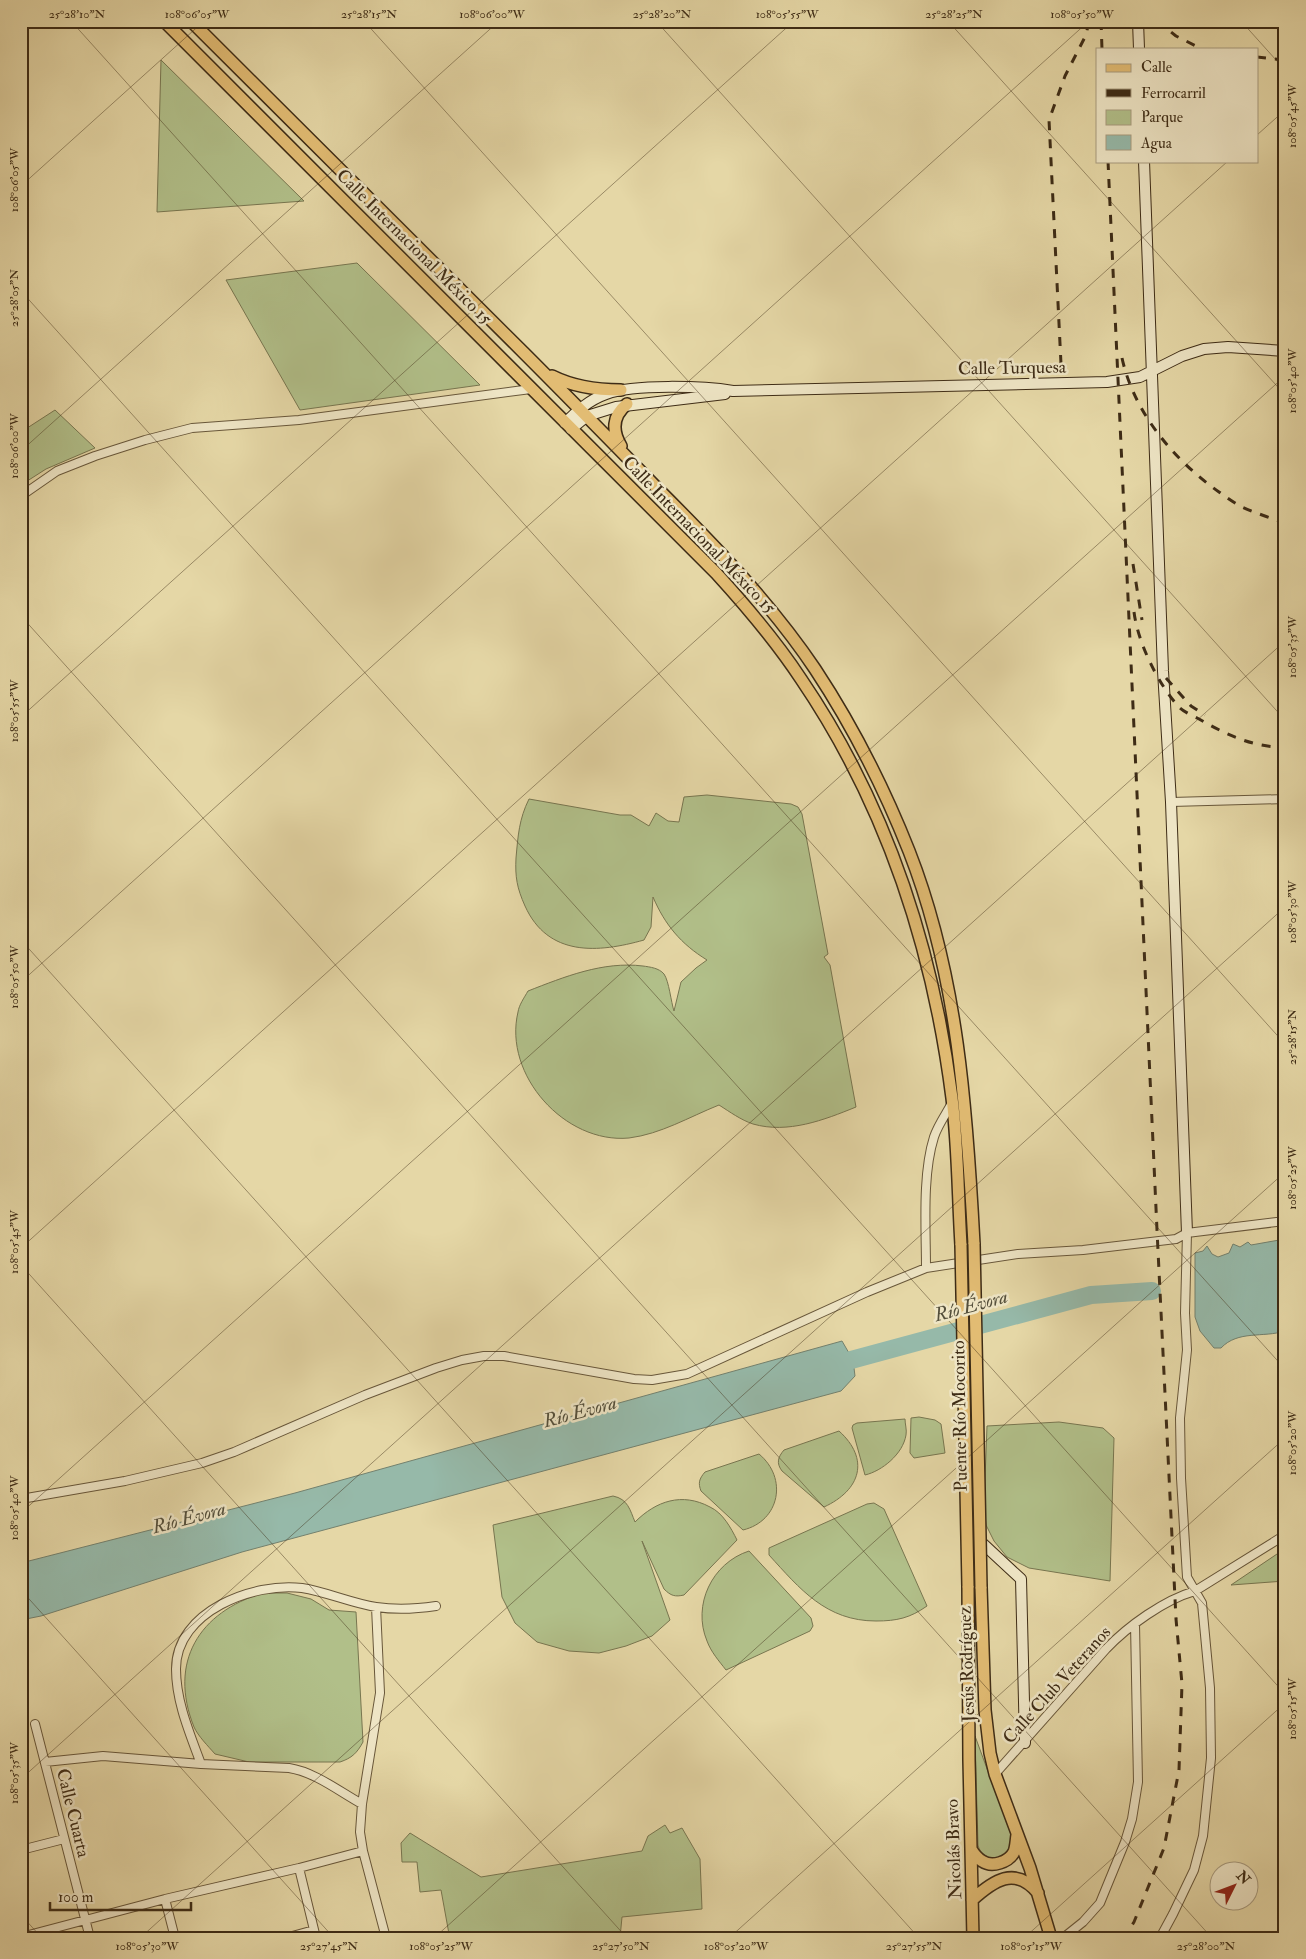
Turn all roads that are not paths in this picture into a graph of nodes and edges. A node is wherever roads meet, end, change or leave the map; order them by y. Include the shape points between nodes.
1 (164, 21) edge
2 (191, 21) edge
3 (1138, 21) edge
4 (1139, 48) edge
5 (1144, 162) edge
6 (1285, 351) edge
7 (1153, 372) junction
8 (544, 373) junction
9 (531, 388) junction
10 (621, 390) junction
11 (733, 391) junction
12 (627, 404) junction
13 (584, 412) junction
14 (568, 426) junction
15 (632, 462) junction
16 (21, 496) edge
17 (1285, 799) edge
18 (1171, 802) junction
19 (953, 1100) junction
20 (1285, 1221) edge
21 (1187, 1233) junction
22 (974, 1244) joint
23 (961, 1245) joint
24 (926, 1268) junction
25 (21, 1499) edge
26 (1285, 1535) edge
27 (980, 1541) junction
28 (981, 1587) joint
29 (1195, 1591) junction
30 (436, 1606) dead end
31 (376, 1607) junction
32 (1135, 1624) junction
33 (35, 1724) dead end
34 (1025, 1743) junction
35 (969, 1760) joint
36 (45, 1762) junction
37 (201, 1764) junction
38 (995, 1774) junction
39 (362, 1804) junction
40 (1017, 1833) junction
41 (64, 1839) junction
42 (971, 1849) junction
43 (21, 1850) edge
44 (363, 1851) junction
45 (299, 1868) junction
46 (1039, 1894) junction
47 (165, 1899) junction
48 (972, 1900) junction
49 (85, 1920) junction
50 (315, 1934) edge
51 (21, 1937) edge
52 (90, 1938) edge
53 (175, 1938) edge
54 (285, 1938) edge
55 (386, 1938) edge
56 (973, 1938) edge
57 (1051, 1938) edge
58 (1063, 1938) edge
59 (1160, 1938) edge

1 - 9 main road, Calle Internacional México 15
2 - 8 main road, Calle Internacional México 15
3 - 4 street
5 - 7 street
6 - 7 street, Calle Turquesa via 1228,347 1204,349 1182,356
7 - 11 street, Calle Turquesa via 1128,380 1107,382
7 - 18 street via 1163,672
8 - 10 main road via 581,387
8 - 13 main road, Calle Internacional México 15
9 - 14 main road, Calle Internacional México 15
9 - 16 street via 299,420 192,428 95,456 57,472
10 - 11 street, Calle Turquesa via 694,387
10 - 13 street, Calle Turquesa via 594,399
11 - 12 street, Calle Turquesa
12 - 13 street, Calle Turquesa
12 - 15 main road via 616,416 614,424 615,434
13 - 14 street, Calle Turquesa
13 - 15 main road, Calle Internacional México 15
14 - 19 main road, Calle Internacional México 15 via 716,573 754,616 802,680 840,743 880,823 918,927 939,1012
15 - 22 main road, Calle Internacional México 15 via 739,572 798,646 854,736 900,828 934,931 954,1022 965,1104
17 - 18 street
18 - 21 street
19 - 23 main road, Calle Internacional México 15
19 - 24 street via 934,1135 930,1152
20 - 21 street
21 - 24 street via 1176,1239 1018,1254
21 - 29 street via 1187,1350 1180,1418 1181,1478 1187,1577
22 - 27 main road, Puente Río Mocorito, bridge
23 - 35 main road, Puente Río Mocorito, bridge
24 - 25 street via 687,1374 652,1380 634,1379 504,1356 462,1360 407,1378 234,1452 125,1481
26 - 29 street, Calle Club Veteranos
27 - 28 main road, Puente Río Mocorito, bridge
27 - 34 street via 1021,1579
28 - 38 main road, Jesús Rodríguez via 984,1710
29 - 32 street, Calle Club Veteranos via 1180,1596
29 - 59 street via 1202,1603 1210,1688 1207,1805 1194,1870
30 - 31 street
31 - 37 street via 304,1588 270,1587 233,1598 205,1615 181,1645 176,1668 181,1705
31 - 39 street via 380,1693
32 - 34 street, Calle Club Veteranos via 1106,1649
32 - 58 street via 1138,1782 1132,1819 1100,1903
33 - 36 street, Calle Cuarta
34 - 38 street, Calle Club Veteranos
35 - 42 main road, Nicolás Bravo
36 - 37 street via 103,1756
36 - 41 street, Calle Cuarta
37 - 39 street via 298,1770
38 - 40 main road, Jesús Rodríguez
39 - 44 street via 360,1832
40 - 42 main road via 1014,1852 1001,1863 982,1862
40 - 46 main road, Jesús Rodríguez
41 - 43 street
41 - 49 street, Calle Cuarta
42 - 48 main road, Nicolás Bravo
44 - 45 street
44 - 55 street
45 - 47 street
45 - 50 street
46 - 48 main road via 1026,1882 1011,1878 995,1882
46 - 57 main road, Jesús Rodríguez
47 - 49 street
47 - 53 street
48 - 56 main road, Nicolás Bravo
49 - 51 street
49 - 52 street, Calle Cuarta
50 - 54 street

